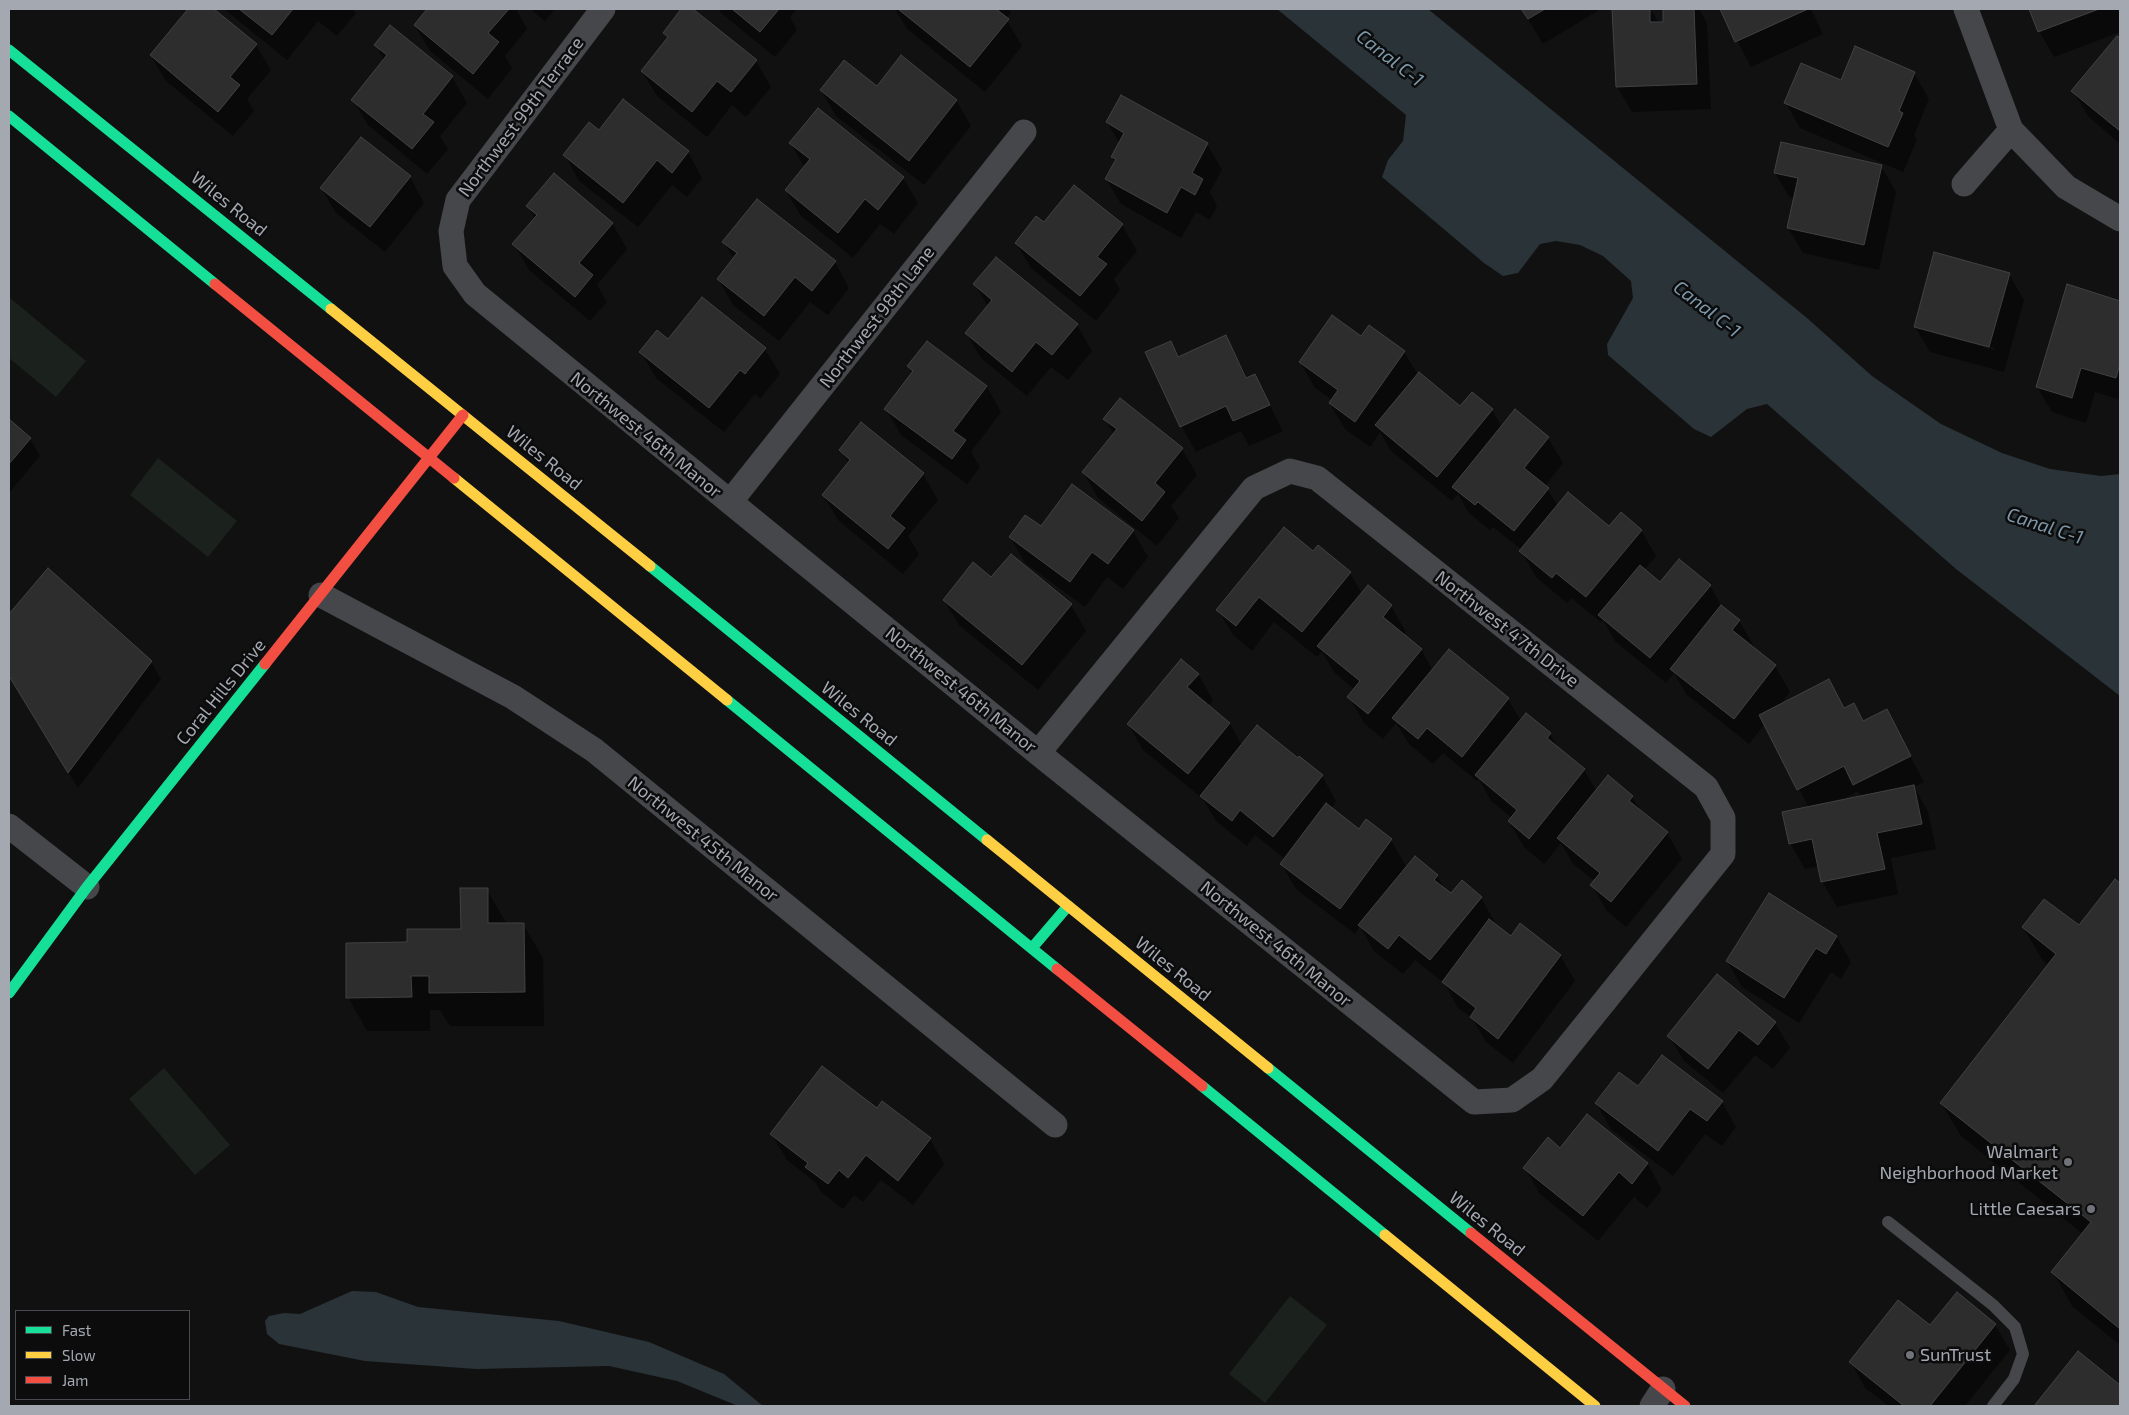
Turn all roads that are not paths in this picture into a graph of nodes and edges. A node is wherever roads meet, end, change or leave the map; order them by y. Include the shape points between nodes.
1 (603, 9) edge
2 (1966, 9) edge
3 (9, 50) edge
4 (9, 116) edge
5 (2011, 130) junction
6 (1024, 132) dead end
7 (1964, 184) dead end
8 (2120, 219) edge
9 (451, 231) joint
10 (463, 415) junction
11 (430, 458) junction
12 (730, 502) junction
13 (321, 595) junction
14 (1038, 753) junction
15 (9, 826) edge
16 (87, 888) junction
17 (1068, 906) junction
18 (1032, 948) junction
19 (9, 993) edge
20 (1512, 1100) joint
21 (1055, 1125) dead end
22 (1888, 1222) dead end
23 (1658, 1398) edge
24 (1595, 1406) edge
25 (1685, 1406) edge
26 (1993, 1406) edge

1 - 9 street, Northwest 99th Terrace via 458,200
2 - 5 street
3 - 10 main road, Wiles Road
4 - 11 main road
5 - 7 street
5 - 8 street via 2066,187
6 - 12 street, Northwest 98th Lane
9 - 12 street, Northwest 46th Manor via 455,266 474,294
10 - 11 main road, Coral Hills Drive
10 - 17 main road, Wiles Road
11 - 13 main road, Coral Hills Drive
11 - 18 main road
12 - 14 street, Northwest 46th Manor
13 - 16 main road, Coral Hills Drive
13 - 21 street, Northwest 45th Manor via 513,696 594,750
14 - 20 street, Northwest 46th Manor via 1474,1102
14 - 20 street, Northwest 47th Drive via 1254,488 1290,471 1317,478 1706,787 1723,818 1723,854 1542,1079
15 - 16 street
16 - 19 main road, Coral Hills Drive
17 - 18 main road
17 - 23 main road, Wiles Road
18 - 24 main road
22 - 26 lane via 1993,1305 2015,1327 2023,1354 2014,1379
23 - 25 main road, Wiles Road

